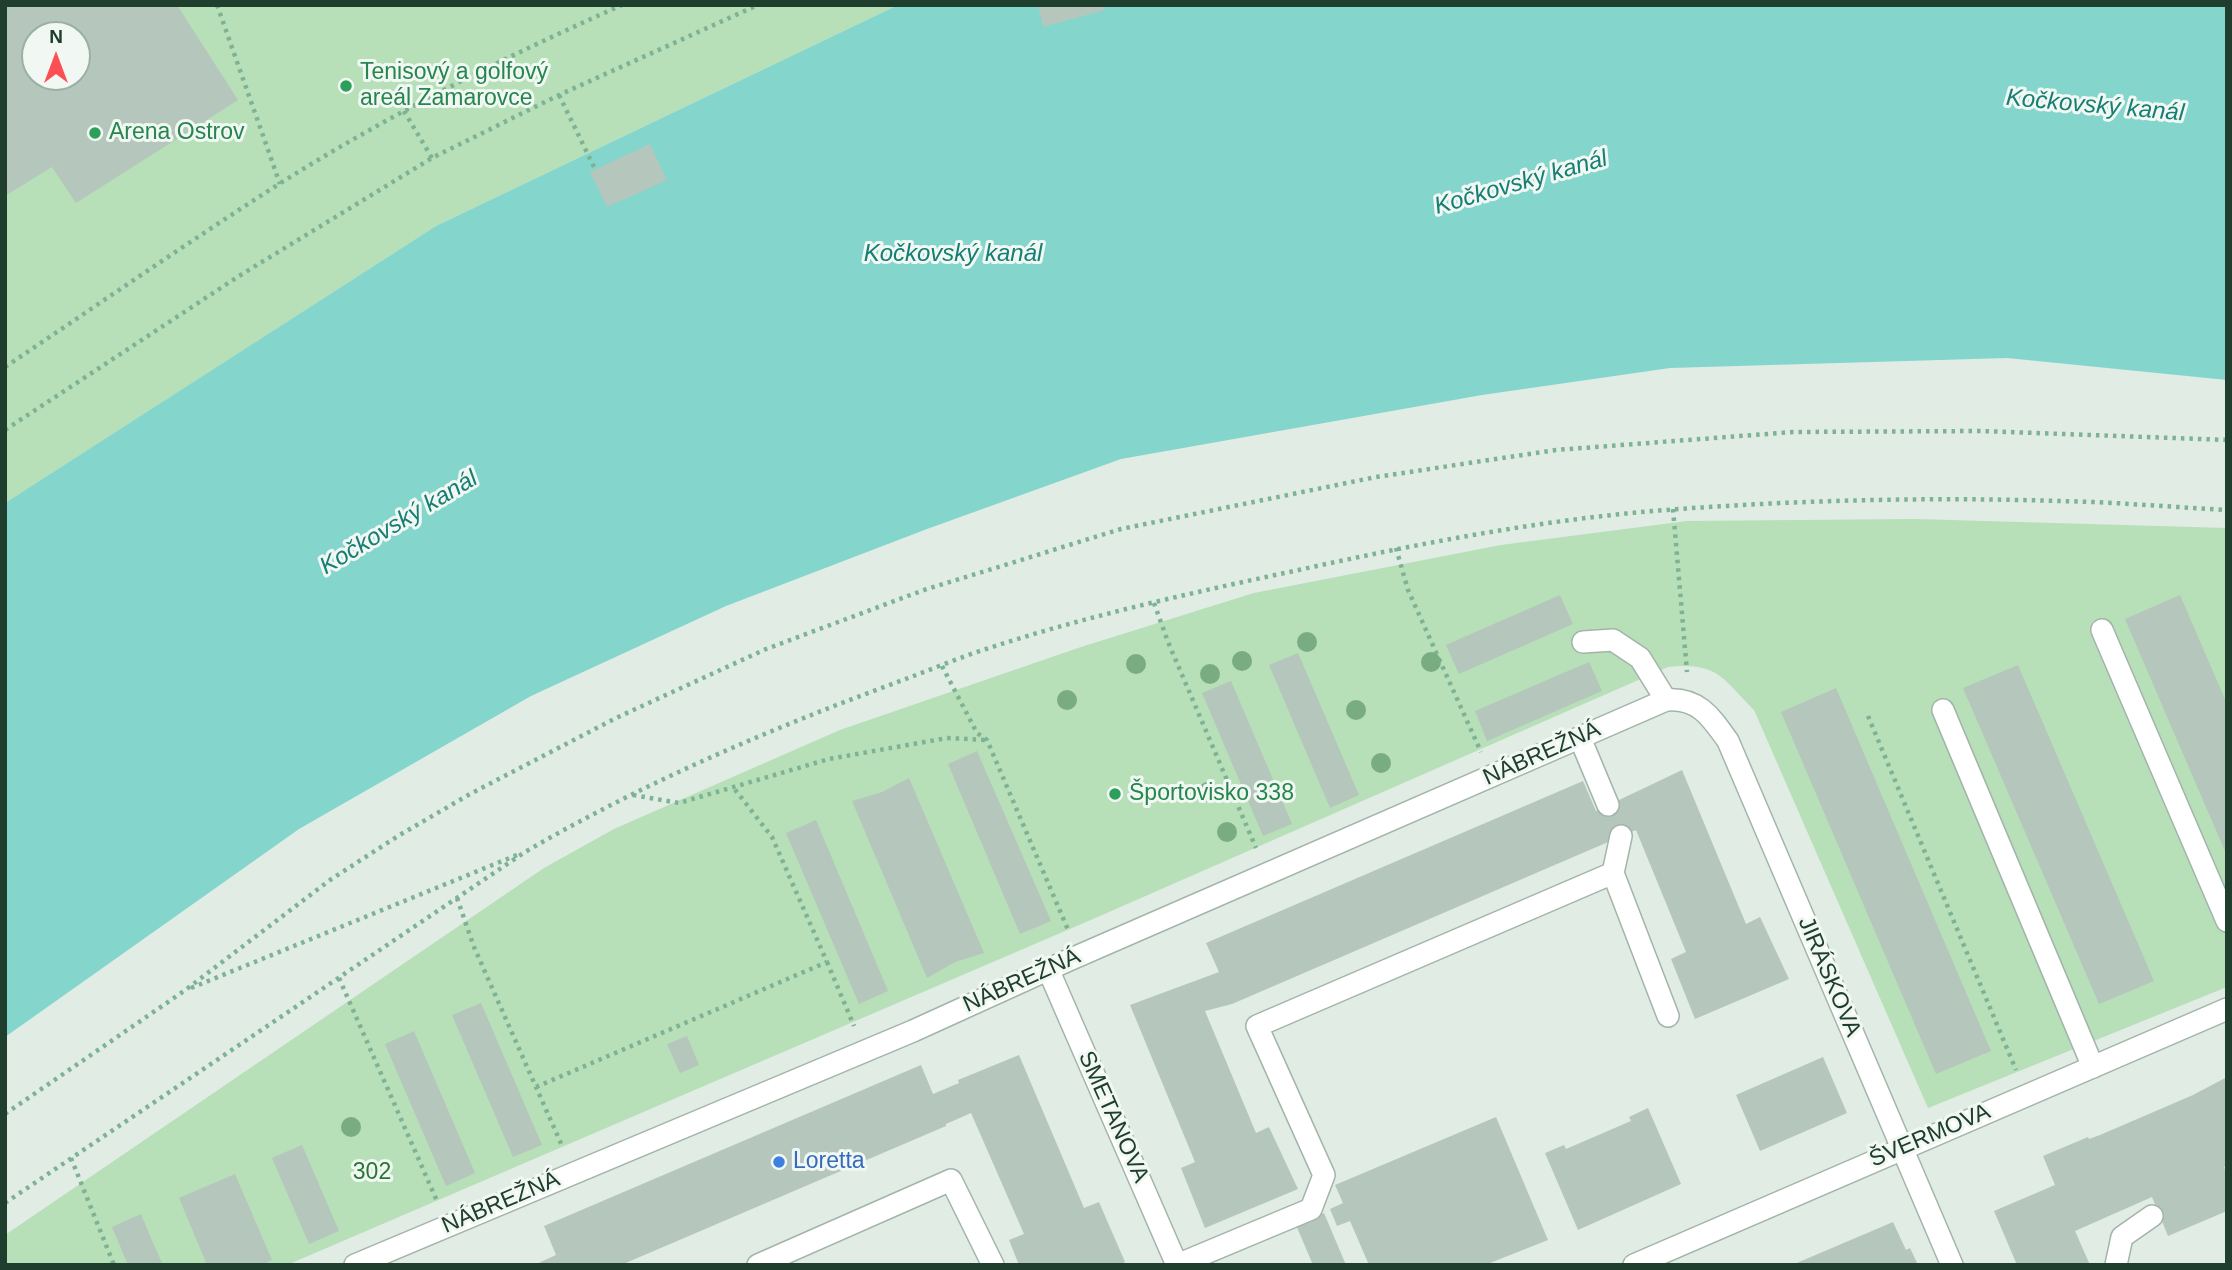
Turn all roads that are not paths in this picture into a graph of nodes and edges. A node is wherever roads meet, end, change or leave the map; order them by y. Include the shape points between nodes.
1 (2102, 630) dead end
2 (1583, 642) dead end
3 (1666, 700) junction
4 (1689, 702) joint
5 (1943, 710) dead end
6 (1580, 738) junction
7 (1608, 805) dead end
8 (1621, 836) dead end
9 (1613, 873) junction
10 (2227, 922) edge
11 (1048, 969) junction
12 (2227, 1009) edge
13 (1668, 1016) dead end
14 (2093, 1067) junction
15 (1902, 1148) junction
16 (2152, 1216) dead end
17 (391, 1258) edge
18 (355, 1265) edge
19 (758, 1265) edge
20 (993, 1265) edge
21 (1177, 1265) edge
22 (1634, 1265) edge
23 (1952, 1265) edge
24 (2116, 1265) edge

1 - 10 street
2 - 3 street via 1613,640 1640,658
3 - 4 street, NÁBREŽNÁ
3 - 6 street, NÁBREŽNÁ
4 - 15 street, JIRÁSKOVA via 1706,710 1728,741
5 - 14 street
6 - 7 street
6 - 11 street, NÁBREŽNÁ
8 - 9 street
9 - 13 street
9 - 21 street via 1257,1026 1324,1175 1311,1209
11 - 17 street, NÁBREŽNÁ
11 - 21 street, SMETANOVA
12 - 14 street, ŠVERMOVA
14 - 15 street, ŠVERMOVA
15 - 22 street, ŠVERMOVA
15 - 23 street, JIRÁSKOVA
16 - 24 street via 2122,1237
17 - 18 street, NÁBREŽNÁ
19 - 20 street via 951,1180

